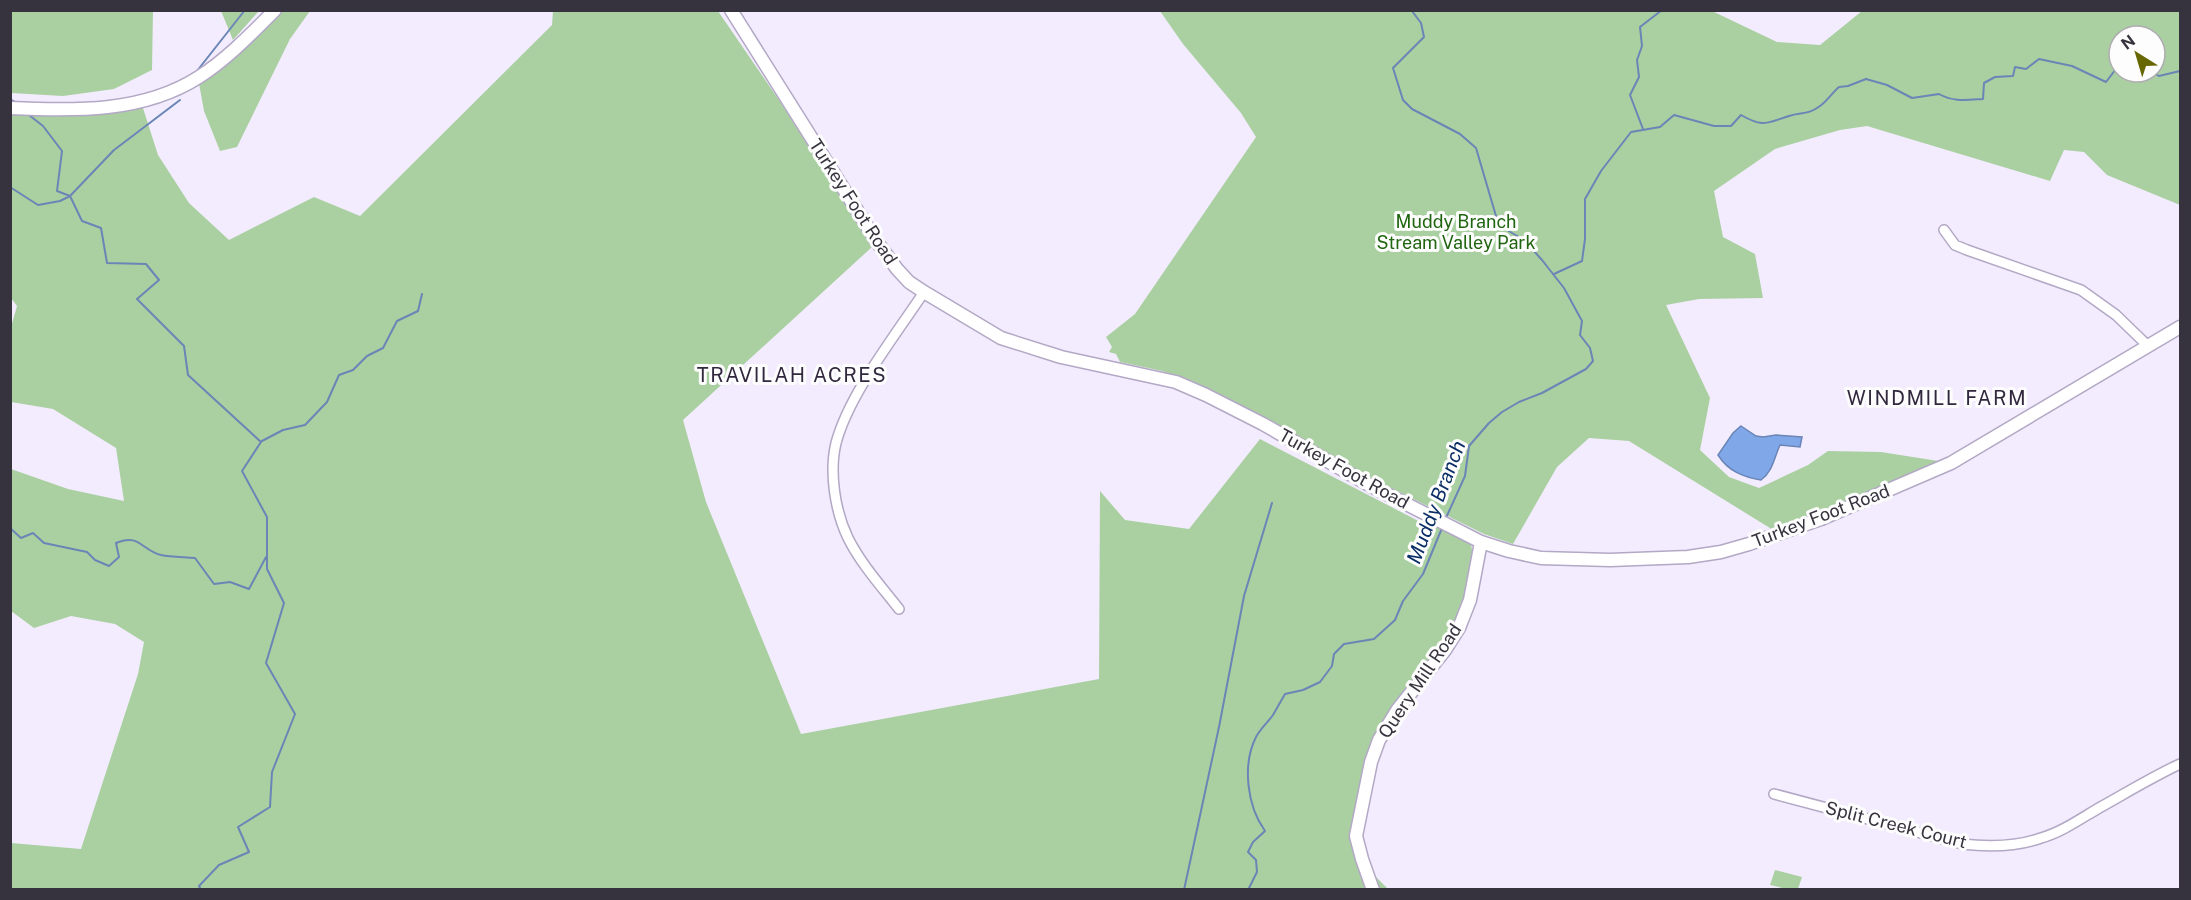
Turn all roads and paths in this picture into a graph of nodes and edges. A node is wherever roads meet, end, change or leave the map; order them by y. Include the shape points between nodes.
1 (275, 10) edge
2 (731, 10) edge
3 (10, 108) edge
4 (1944, 230) dead end
5 (924, 292) junction
6 (2181, 327) edge
7 (2148, 346) junction
8 (1481, 542) junction
9 (899, 609) dead end
10 (2181, 764) edge
11 (1774, 794) dead end
12 (1373, 890) edge

1 - 3 street via 198,78 141,102 108,108
2 - 5 street, Turkey Foot Road via 877,242 897,269
4 - 7 street via 1955,244 1967,250 2081,290 2116,315
5 - 8 street, Turkey Foot Road via 1017,344 1176,382 1206,395
5 - 9 street via 857,394 844,420 834,458 835,501 848,538
6 - 7 street, Turkey Foot Road
7 - 8 street, Turkey Foot Road via 1939,470 1749,544 1688,557 1610,560 1541,558
8 - 12 street, Query Mill Road via 1470,600 1459,628 1398,709 1371,762 1356,836
10 - 11 street, Split Creek Court via 2151,777 2059,831 2039,839 1981,846

